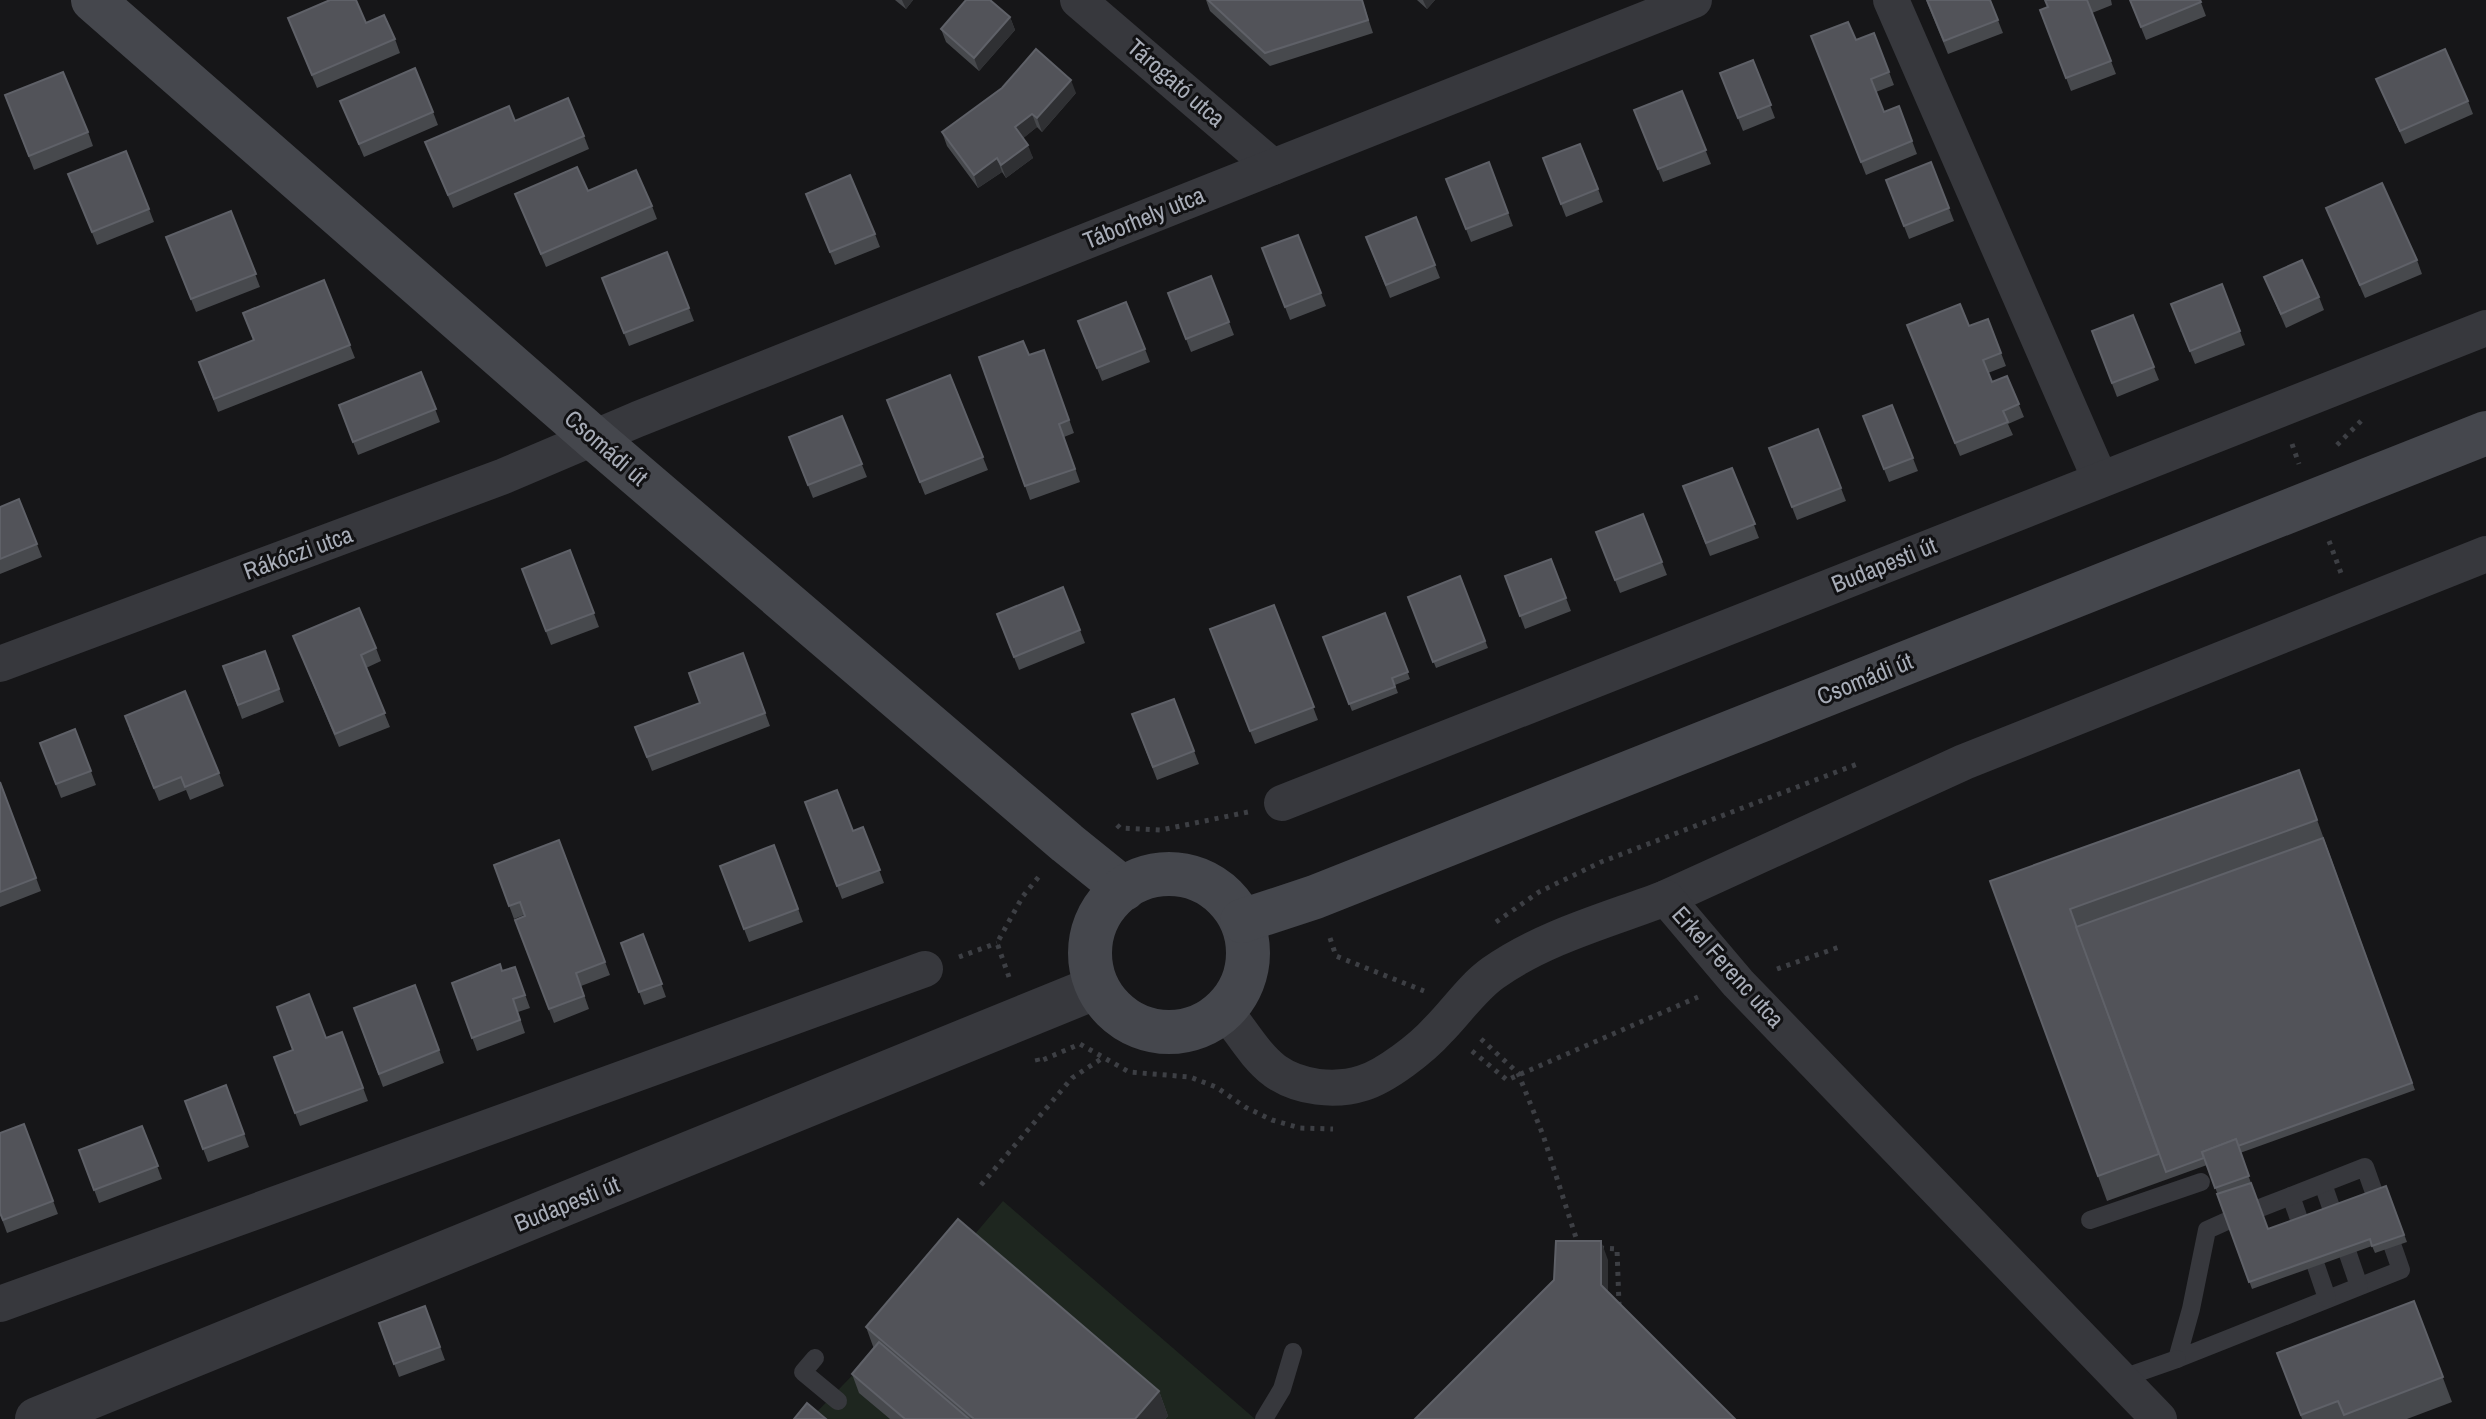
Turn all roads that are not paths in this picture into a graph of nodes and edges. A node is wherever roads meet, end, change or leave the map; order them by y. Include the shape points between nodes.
1 (93, 0) edge
2 (1078, 0) edge
3 (1694, 0) edge
4 (1891, 0) edge
5 (1273, 167) junction
6 (2486, 328) edge
7 (2486, 433) edge
8 (595, 439) junction
9 (2100, 479) junction
10 (2486, 554) edge
11 (0, 664) edge
12 (1282, 803) road end
13 (1124, 889) junction
14 (1666, 898) junction
15 (1242, 921) junction
16 (925, 969) dead end
17 (1097, 987) junction
18 (1224, 1010) junction
19 (2201, 1182) dead end
20 (2323, 1184) junction
21 (2291, 1196) junction
22 (2376, 1198) edge
23 (2260, 1208) edge
24 (2333, 1213) edge
25 (2090, 1220) dead end
26 (2227, 1221) edge
27 (2301, 1225) edge
28 (2393, 1247) edge
29 (2348, 1254) edge
30 (2316, 1266) edge
31 (2359, 1286) junction
32 (2327, 1298) junction
33 (0, 1304) edge
34 (1293, 1352) dead end
35 (815, 1358) dead end
36 (2177, 1359) junction
37 (2120, 1379) junction
38 (838, 1401) dead end
39 (37, 1419) edge
40 (1264, 1419) edge
41 (2159, 1419) edge

1 - 8 main road, Csomádi út
2 - 5 street, Tárogató utca
3 - 5 street, Táborhely utca
4 - 9 street
5 - 8 street, Táborhely utca
6 - 9 street, Budapesti út
7 - 15 main road, Csomádi út via 1315,897
8 - 11 street, Rákóczi utca
8 - 13 main road, Csomádi út
9 - 12 street, Budapesti út
10 - 14 street via 1964,762
13 - 15 main road via 1145,878 1191,878 1229,901
13 - 17 main road via 1110,901 1092,933
14 - 18 street, Erkel Ferenc utca via 1536,947 1491,974 1437,1032 1364,1083 1300,1084 1255,1051
14 - 37 street, Erkel Ferenc utca via 1738,983
15 - 18 main road via 1247,968 1239,991
16 - 33 street
17 - 18 main road via 1111,1008 1155,1031 1204,1024
17 - 39 street, Budapesti út
19 - 25 lane
20 - 21 lane
20 - 22 lane via 2365,1167
20 - 24 lane
21 - 23 lane
21 - 27 lane
26 - 36 lane via 2207,1230
28 - 31 lane via 2401,1270
29 - 31 lane
30 - 32 lane
31 - 32 lane
32 - 36 lane
34 - 40 lane via 1282,1389
35 - 38 lane via 803,1372
36 - 37 lane
37 - 41 street, Erkel Ferenc utca

